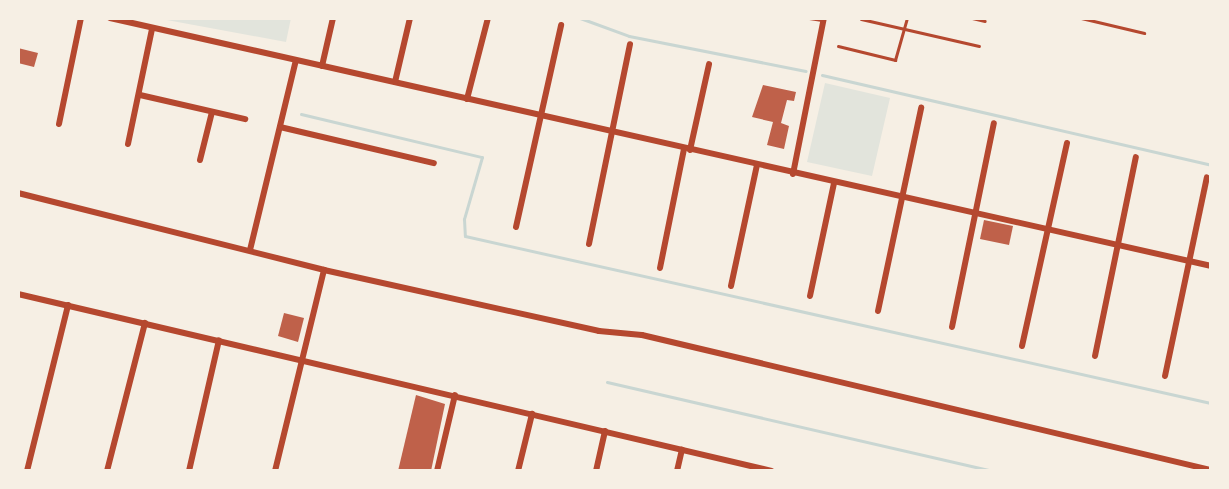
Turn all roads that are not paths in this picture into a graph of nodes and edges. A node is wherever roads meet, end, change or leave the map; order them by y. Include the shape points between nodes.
1 (81, 18) edge
2 (110, 18) edge
3 (333, 18) edge
4 (410, 18) edge
5 (488, 18) edge
6 (809, 18) edge
7 (908, 18) edge
8 (972, 18) edge
9 (1081, 18) edge
10 (824, 19) edge
11 (861, 19) edge
12 (985, 21) dead end
13 (561, 25) dead end
14 (152, 29) junction
15 (905, 29) junction
16 (1144, 33) dead end
17 (630, 44) dead end
18 (838, 46) dead end
19 (979, 46) dead end
20 (296, 60) junction
21 (709, 64) dead end
22 (322, 66) junction
23 (395, 82) junction
24 (140, 95) junction
25 (467, 99) junction
26 (921, 108) dead end
27 (212, 112) junction
28 (537, 115) junction
29 (245, 119) dead end
30 (994, 123) dead end
31 (59, 124) dead end
32 (280, 128) junction
33 (612, 132) junction
34 (1067, 143) dead end
35 (128, 144) dead end
36 (687, 149) junction
37 (1136, 157) dead end
38 (200, 160) dead end
39 (434, 163) dead end
40 (757, 165) junction
41 (793, 174) junction
42 (1207, 177) dead end
43 (834, 183) junction
44 (18, 193) edge
45 (900, 197) junction
46 (976, 214) junction
47 (516, 227) dead end
48 (1047, 229) junction
49 (589, 244) dead end
50 (1118, 246) junction
51 (250, 250) junction
52 (1189, 261) junction
53 (1211, 266) edge
54 (660, 268) dead end
55 (324, 270) junction
56 (731, 286) dead end
57 (18, 294) edge
58 (810, 296) dead end
59 (68, 305) junction
60 (878, 311) dead end
61 (145, 323) junction
62 (952, 327) dead end
63 (219, 340) junction
64 (1022, 346) dead end
65 (1095, 356) dead end
66 (302, 359) junction
67 (1165, 376) dead end
68 (455, 396) junction
69 (532, 414) junction
70 (605, 431) junction
71 (682, 450) junction
72 (757, 469) edge
73 (1211, 470) edge
74 (27, 471) edge
75 (107, 471) edge
76 (189, 471) edge
77 (275, 471) edge
78 (437, 471) edge
79 (518, 471) edge
80 (596, 471) edge
81 (677, 471) edge
82 (772, 471) edge

1 - 31 street
2 - 14 street
3 - 22 street
4 - 23 street
5 - 25 street
6 - 10 lane
7 - 15 lane
8 - 12 lane
9 - 16 lane
10 - 41 street
11 - 15 lane
13 - 28 street
14 - 20 street
14 - 24 street
15 - 18 lane via 895,60
15 - 19 lane
17 - 33 street
20 - 22 street
20 - 32 street
21 - 36 street
22 - 23 street
23 - 25 street
24 - 27 street
24 - 35 street
25 - 28 street
26 - 45 street
27 - 29 street
27 - 38 street
28 - 33 street
28 - 47 street
30 - 46 street
32 - 39 street
32 - 51 street
33 - 36 street
33 - 49 street
34 - 48 street
36 - 40 street
36 - 54 street
37 - 50 street
40 - 41 street
40 - 56 street
41 - 43 street
42 - 52 street
43 - 45 street
43 - 58 street
44 - 51 street
45 - 46 street
45 - 60 street
46 - 48 street
46 - 62 street
48 - 50 street
48 - 64 street
50 - 52 street
50 - 65 street
51 - 55 street
52 - 53 street
52 - 67 street
55 - 66 street
55 - 73 street via 599,331 642,335
57 - 59 street
59 - 61 street
59 - 74 street
61 - 63 street
61 - 75 street
63 - 66 street
63 - 76 street
66 - 68 street
66 - 77 street
68 - 69 street
68 - 78 street
69 - 70 street
69 - 79 street
70 - 71 street
70 - 80 street
71 - 72 street
71 - 81 street
72 - 82 street

